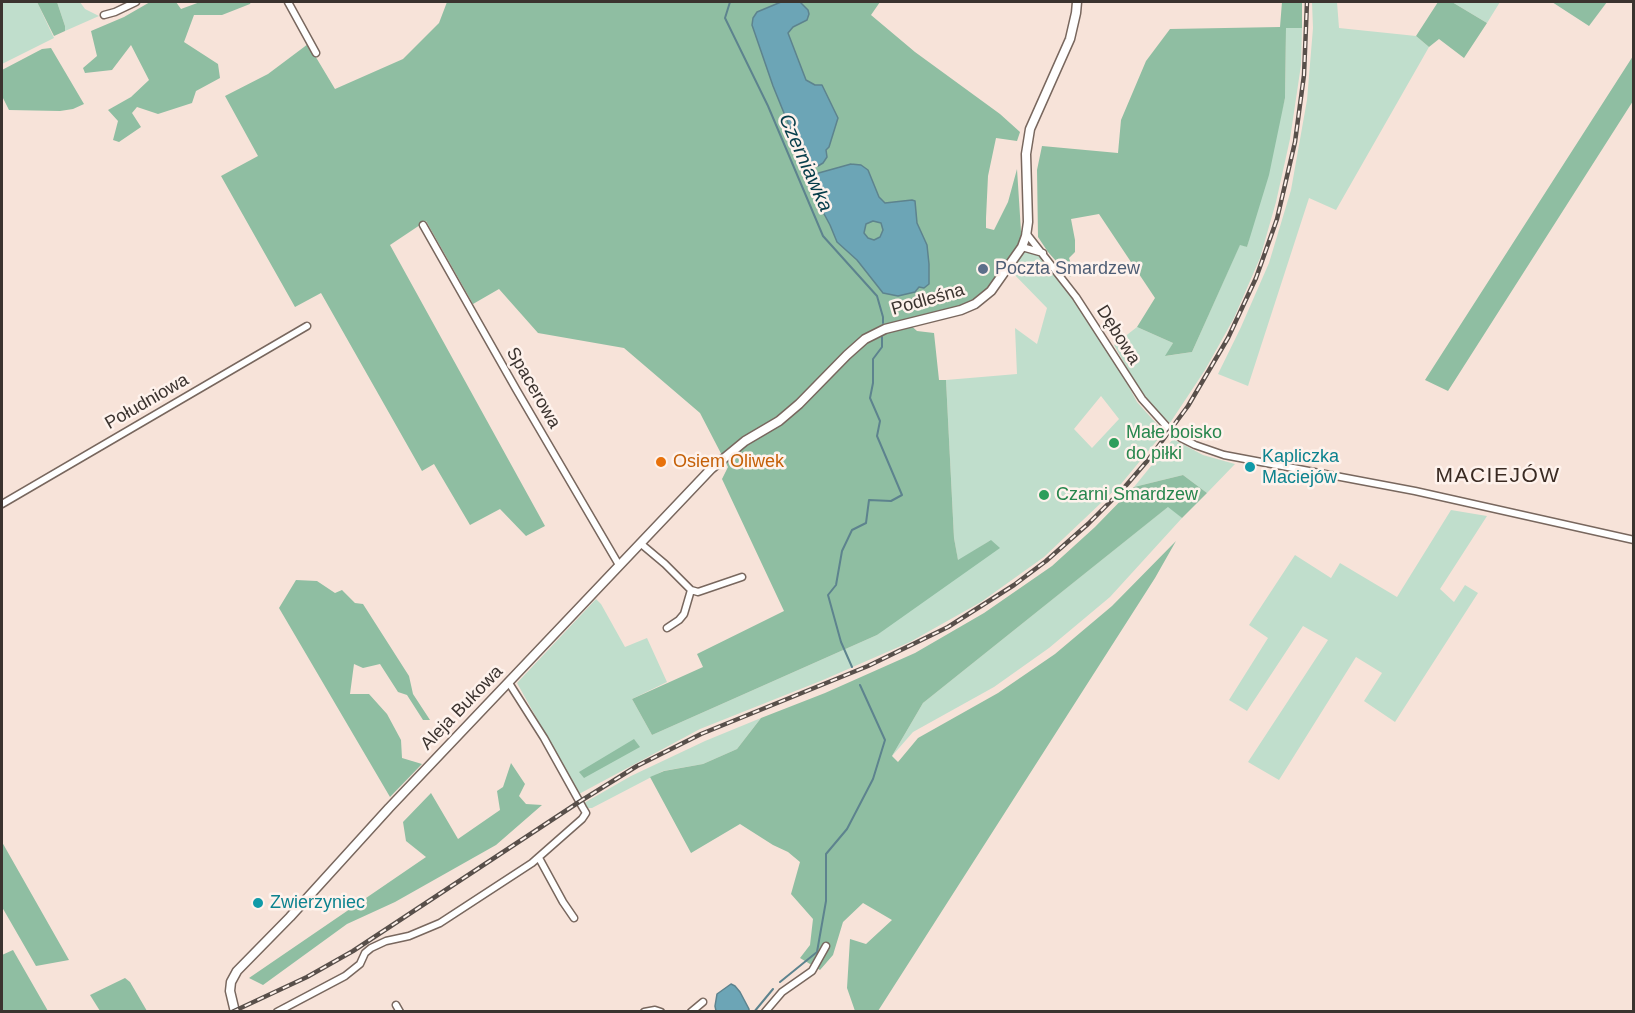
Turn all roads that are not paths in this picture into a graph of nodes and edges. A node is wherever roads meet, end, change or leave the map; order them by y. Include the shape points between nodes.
1 (136, 2) edge
2 (288, 2) edge
3 (1077, 2) edge
4 (104, 15) dead end
5 (316, 53) dead end
6 (423, 225) dead end
7 (1026, 233) junction
8 (1022, 247) junction
9 (1043, 253) junction
10 (307, 326) dead end
11 (746, 441) joint
12 (2, 504) edge
13 (1634, 540) edge
14 (640, 543) junction
15 (619, 566) junction
16 (741, 577) dead end
17 (691, 590) junction
18 (667, 628) dead end
19 (509, 683) junction
20 (539, 858) junction
21 (574, 918) dead end
22 (826, 946) dead end
23 (703, 1002) dead end
24 (235, 1011) edge
25 (277, 1011) edge
26 (644, 1011) edge
27 (661, 1011) edge
28 (691, 1011) edge
29 (765, 1011) edge

1 - 4 street
2 - 5 street
3 - 7 street, Podleśna via 1070,39 1028,136
6 - 15 street, Spacerowa
7 - 8 street, Podleśna
7 - 9 street, Dębowa
8 - 9 street
8 - 11 street, Podleśna via 999,282 982,299 961,310 885,329 865,339 787,415
9 - 13 street, Dębowa via 1142,399 1171,430 1195,445 1224,455 1391,486
10 - 12 street, Południowa
11 - 14 street, Aleja Bukowa via 711,469
14 - 15 street, Aleja Bukowa
14 - 17 street
15 - 19 street, Aleja Bukowa
16 - 17 street via 698,592
17 - 18 street via 684,614
19 - 20 street via 586,813
19 - 24 street, Aleja Bukowa via 237,971 230,991
20 - 21 street
20 - 25 street via 440,923 371,948 345,976
22 - 29 street via 812,971 782,992
23 - 28 street
26 - 27 street

